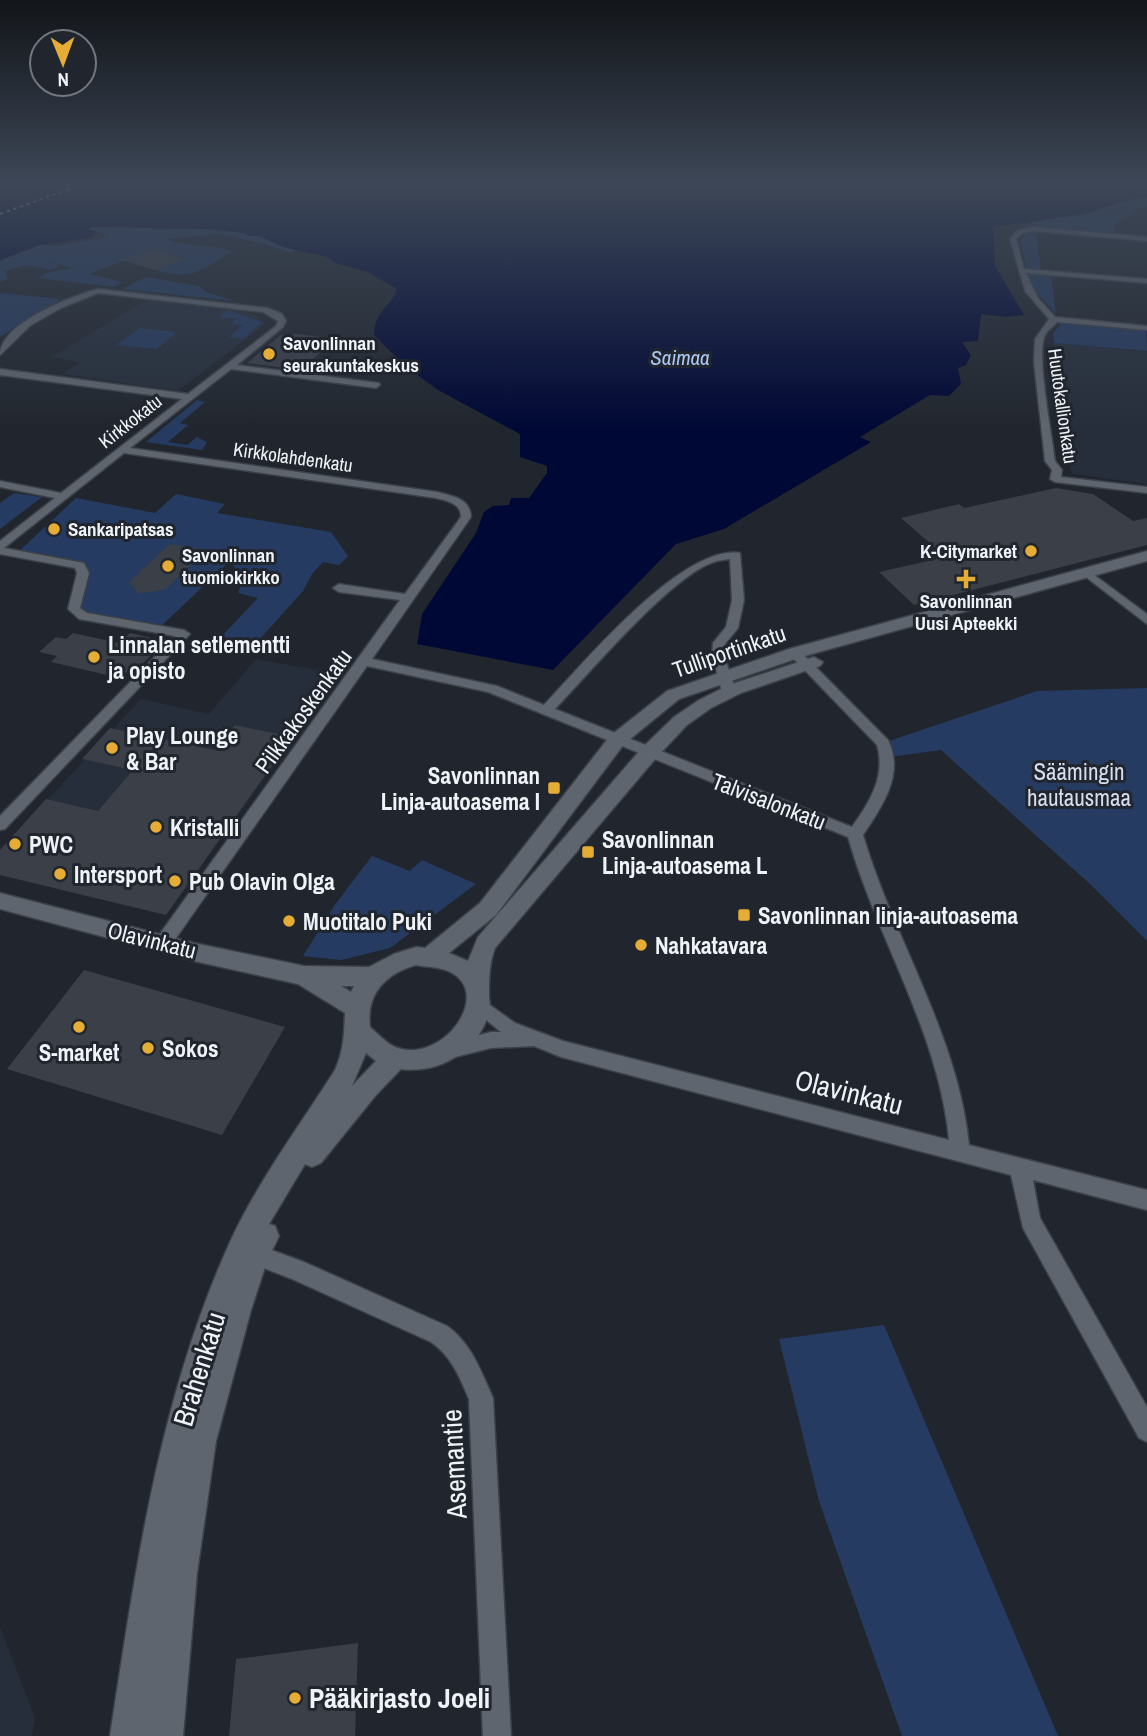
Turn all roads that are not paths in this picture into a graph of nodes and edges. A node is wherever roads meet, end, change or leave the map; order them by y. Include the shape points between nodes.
1 (1020, 267) edge
2 (1021, 271) junction
3 (1147, 281) edge
4 (1053, 319) junction
5 (1147, 328) edge
6 (0, 352) edge
7 (228, 366) junction
8 (2, 374) edge
9 (376, 385) dead end
10 (188, 397) junction
11 (121, 450) junction
12 (0, 485) edge
13 (1147, 490) edge
14 (62, 496) junction
15 (459, 502) joint
16 (0, 546) edge
17 (0, 551) edge
18 (1147, 556) edge
19 (1147, 569) edge
20 (1093, 577) junction
21 (338, 588) dead end
22 (408, 598) junction
23 (1147, 620) edge
24 (800, 659) junction
25 (364, 661) junction
26 (727, 684) junction
27 (546, 710) junction
28 (617, 740) junction
29 (649, 753) junction
30 (0, 825) edge
31 (855, 834) junction
32 (0, 901) edge
33 (163, 943) junction
34 (432, 956) junction
35 (304, 976) junction
36 (373, 976) junction
37 (479, 998) junction
38 (357, 1019) junction
39 (538, 1040) junction
40 (448, 1051) junction
41 (396, 1059) junction
42 (960, 1152) junction
43 (1020, 1167) junction
44 (1147, 1199) edge
45 (248, 1252) junction
46 (1147, 1430) edge
47 (129, 1736) edge
48 (164, 1736) edge
49 (497, 1736) edge

1 - 2 street, Huutokallionkatu
2 - 3 street
2 - 4 street, Huutokallionkatu via 1022,282
4 - 5 street
4 - 13 street, Huutokallionkatu via 1039,339 1038,362 1055,480
6 - 7 street, Kirkkokatu via 3,342 14,333 98,290 265,310 279,316 281,324
7 - 9 street
7 - 10 street, Kirkkokatu
8 - 10 street
10 - 11 street, Kirkkokatu
11 - 14 street, Kirkkokatu
11 - 15 street, Kirkkolahdenkatu via 437,495
12 - 14 street
14 - 16 street, Kirkkokatu
15 - 22 street, Pilkkakoskenkatu via 466,517
17 - 30 street via 80,565 83,573 74,610 83,616 184,634
18 - 20 main road, Tulliportinkatu
19 - 20 main road, Tulliportinkatu
20 - 23 street
20 - 24 main road, Tulliportinkatu
21 - 22 street
22 - 25 street, Pilkkakoskenkatu
24 - 26 main road, Tulliportinkatu
24 - 31 street via 883,743 890,757 881,796
25 - 27 street, Talvisalonkatu via 492,689
25 - 33 street, Pilkkakoskenkatu
26 - 27 street via 718,655 719,643 732,628 738,600 736,555 710,559 685,573
26 - 28 main road, Tulliportinkatu via 673,695
26 - 29 main road, Tulliportinkatu
27 - 28 street, Talvisalonkatu
28 - 29 street, Talvisalonkatu
28 - 34 main road, Tulliportinkatu via 488,909
29 - 31 street, Talvisalonkatu
29 - 37 main road, Tulliportinkatu via 486,943 478,963
31 - 42 street, Talvisalonkatu via 881,913 942,1051 959,1125
32 - 33 main road, Olavinkatu
33 - 35 main road, Olavinkatu
34 - 36 main road via 400,960
34 - 37 main road via 461,967 472,978
35 - 36 main road, Olavinkatu
35 - 38 main road, Olavinkatu
36 - 38 main road via 362,990
37 - 39 street, Olavinkatu via 497,1021
37 - 40 main road via 475,1022
38 - 41 main road via 381,1053
38 - 45 main road, Brahenkatu via 354,1054 344,1077
39 - 40 street, Olavinkatu via 491,1040
39 - 42 street, Olavinkatu
40 - 41 main road via 431,1058
41 - 45 main road, Brahenkatu via 318,1144
42 - 43 street, Olavinkatu
43 - 44 street, Olavinkatu
43 - 46 street via 1030,1221
45 - 47 main road, Brahenkatu via 217,1306 168,1474
45 - 48 main road, Brahenkatu via 200,1441 180,1573
45 - 49 street, Asemantie via 429,1329 453,1344 466,1363 481,1398

